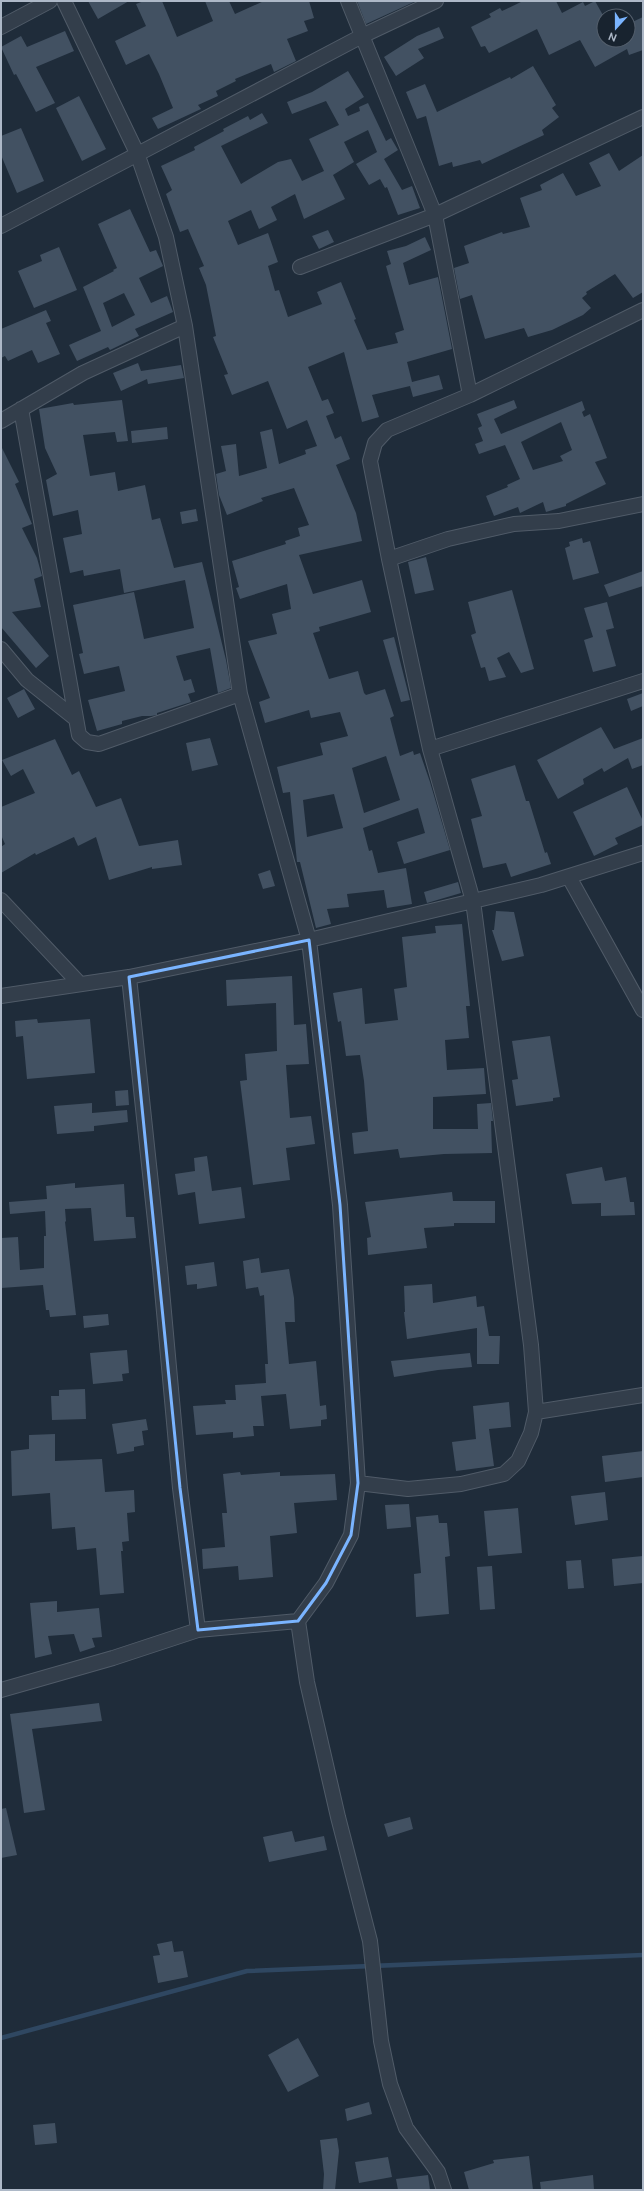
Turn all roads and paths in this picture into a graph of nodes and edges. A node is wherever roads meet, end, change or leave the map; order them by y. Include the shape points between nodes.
1 (50, 1) edge
2 (64, 1) edge
3 (348, 1) edge
4 (436, 1) edge
5 (1, 27) edge
6 (362, 36) junction
7 (643, 117) edge
8 (137, 153) junction
9 (435, 215) junction
10 (1, 226) edge
11 (300, 267) dead end
12 (643, 310) edge
13 (185, 326) junction
14 (470, 395) junction
15 (21, 409) junction
16 (1, 421) edge
17 (643, 504) edge
18 (389, 559) junction
19 (1, 649) edge
20 (643, 681) edge
21 (240, 694) junction
22 (76, 719) junction
23 (430, 749) junction
24 (643, 853) edge
25 (569, 877) junction
26 (1, 900) edge
27 (473, 901) junction
28 (309, 940) junction
29 (129, 977) junction
30 (80, 984) junction
31 (1, 996) edge
32 (643, 1010) edge
33 (643, 1395) edge
34 (536, 1412) junction
35 (358, 1483) junction
36 (298, 1621) junction
37 (198, 1630) junction
38 (1, 1690) edge
39 (444, 2190) edge

1 - 5 street
2 - 8 street
3 - 6 street
4 - 6 street
6 - 8 street
6 - 9 street
7 - 9 street
8 - 10 street
8 - 13 street via 166,237
9 - 11 street
9 - 14 street
12 - 14 street
13 - 15 street via 83,373
13 - 21 street
14 - 18 street via 387,430 375,443 370,460
15 - 16 street
15 - 22 street
17 - 18 street via 559,521 514,524 448,539
18 - 23 street
19 - 22 street via 27,680
20 - 23 street
21 - 22 street via 99,744 87,742 79,735
21 - 28 street
23 - 27 street
24 - 25 street
25 - 27 street
25 - 32 street
26 - 30 street
27 - 28 street
27 - 34 street via 531,1345
28 - 29 street
28 - 35 street via 340,1205
29 - 30 street
29 - 37 street via 180,1488
30 - 31 street
33 - 34 street
34 - 35 street via 532,1433 518,1461 504,1474 461,1484 408,1489
35 - 36 street via 351,1535 326,1583
36 - 37 street
36 - 39 street via 307,1682 370,1941 381,2041 390,2084 406,2128 438,2172
37 - 38 street via 113,1658

